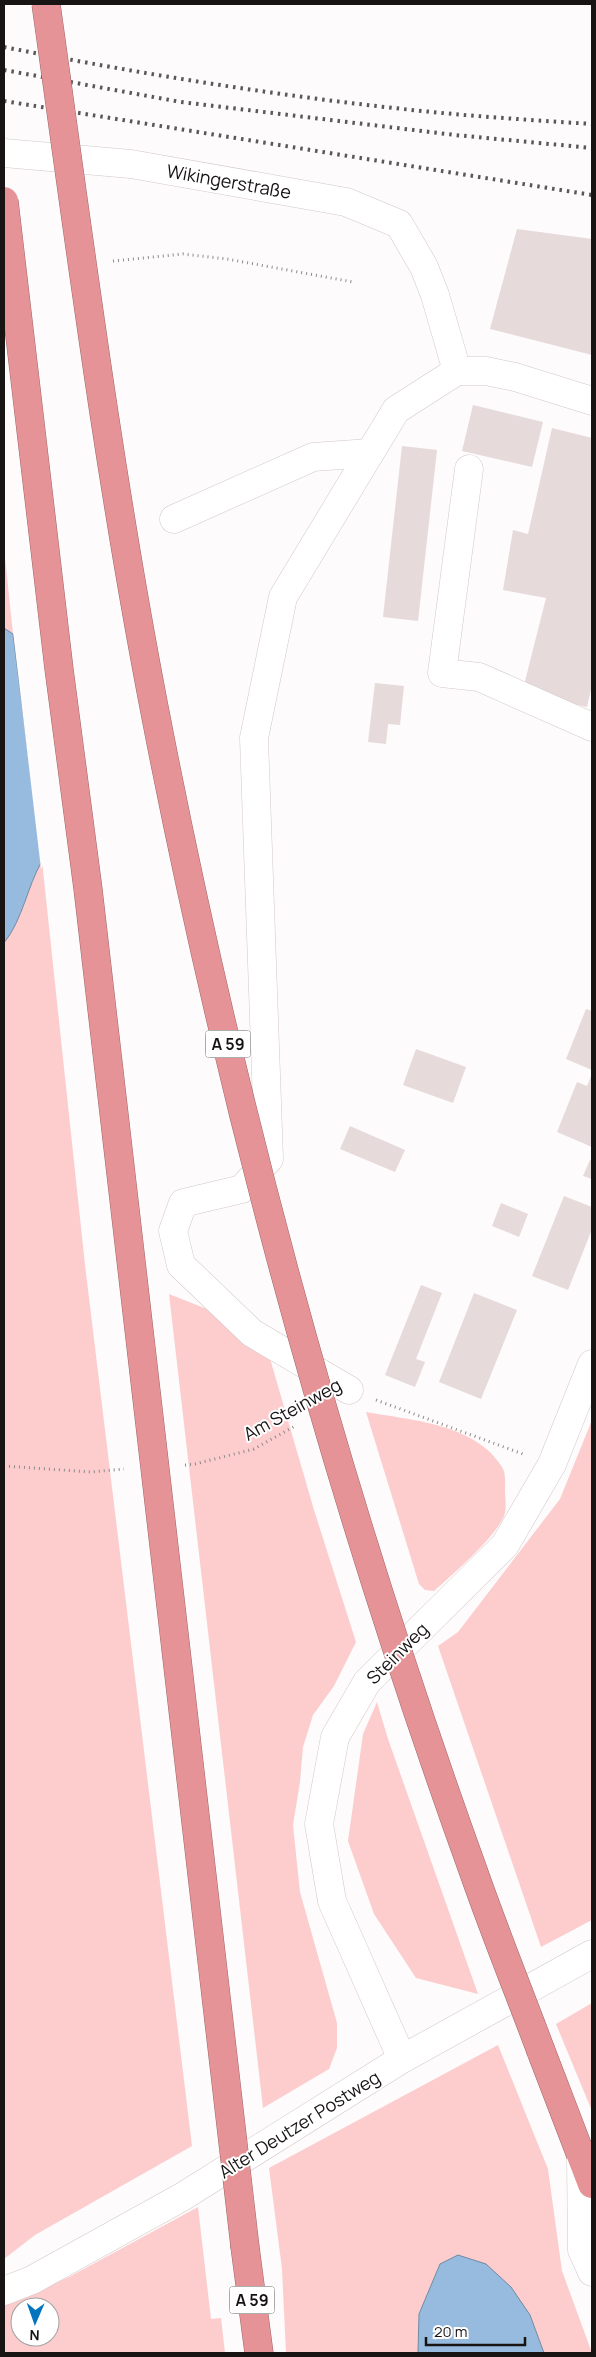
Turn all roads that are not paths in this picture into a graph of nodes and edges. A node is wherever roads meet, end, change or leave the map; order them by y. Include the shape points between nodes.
1 (46, 4) edge
2 (4, 154) edge
3 (4, 201) edge
4 (456, 371) junction
5 (592, 401) edge
6 (370, 453) junction
7 (469, 469) dead end
8 (174, 519) dead end
9 (592, 727) edge
10 (592, 1364) edge
11 (349, 1390) road end
12 (592, 1954) edge
13 (402, 2058) junction
14 (581, 2158) junction
15 (592, 2184) edge
16 (592, 2272) edge
17 (4, 2291) edge
18 (259, 2353) edge

1 - 14 highway, A 59, bridge via 111,471 154,709 208,964 261,1180 322,1404 396,1644 474,1873
2 - 4 street, Wikingerstraße via 131,164 346,202 399,224 424,267 435,295
3 - 18 highway, A 59, bridge
4 - 5 street via 486,371 515,377
4 - 6 street via 396,410
6 - 8 street via 313,457
6 - 11 street via 283,597 254,738 269,1159 242,1189 183,1202 173,1231 181,1266 252,1332
7 - 9 street via 442,672 479,677
10 - 13 street, Steinweg via 552,1464 505,1545 367,1682 335,1737 319,1824 332,1901
12 - 13 street, Alter Deutzer Postweg
13 - 17 street, Alter Deutzer Postweg via 182,2197 32,2280
14 - 15 highway, A 59
14 - 16 street via 582,2250

